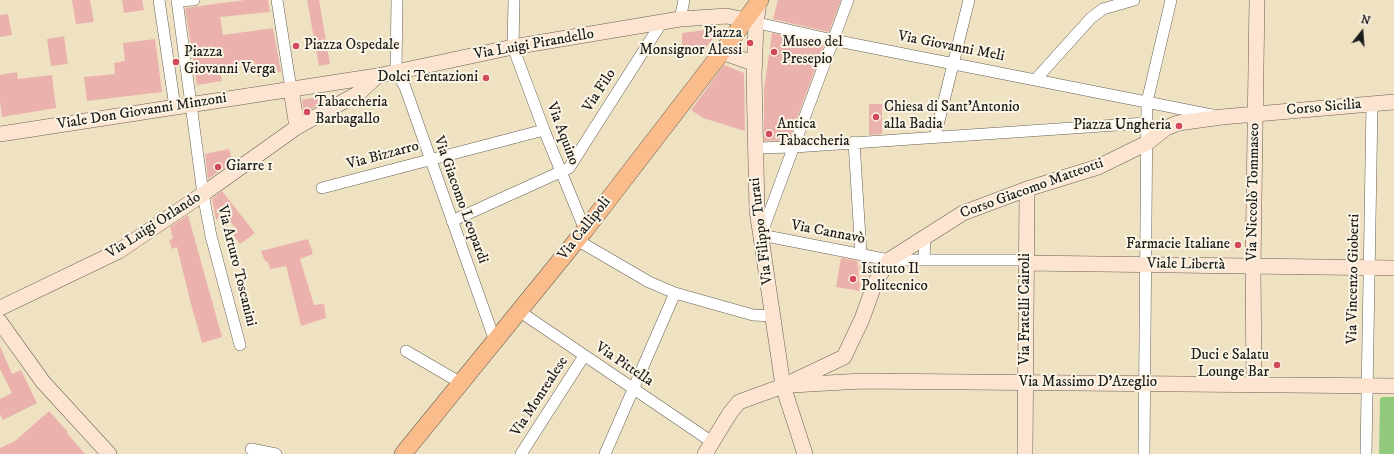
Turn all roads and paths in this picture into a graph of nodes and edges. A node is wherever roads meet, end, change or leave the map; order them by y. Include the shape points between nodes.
1 (159, 0) edge
2 (194, 0) edge
3 (276, 0) edge
4 (397, 0) edge
5 (514, 0) edge
6 (684, 0) edge
7 (848, 0) edge
8 (968, 0) edge
9 (1134, 0) edge
10 (1171, 0) edge
11 (1257, 0) edge
12 (177, 1) edge
13 (759, 1) edge
14 (680, 19) junction
15 (662, 22) junction
16 (751, 22) junction
17 (833, 40) junction
18 (513, 47) junction
19 (722, 52) junction
20 (954, 62) junction
21 (754, 70) junction
22 (396, 71) junction
23 (377, 76) junction
24 (1036, 79) junction
25 (323, 84) joint
26 (288, 90) junction
27 (1143, 101) junction
28 (1394, 102) edge
29 (192, 104) junction
30 (1372, 105) junction
31 (175, 107) junction
32 (1255, 114) junction
33 (1222, 117) junction
34 (1146, 123) junction
35 (298, 127) junction
36 (544, 130) junction
37 (0, 134) edge
38 (935, 136) junction
39 (854, 142) junction
40 (794, 147) junction
41 (755, 148) junction
42 (1142, 149) junction
43 (429, 159) junction
44 (560, 171) junction
45 (322, 188) dead end
46 (1027, 189) junction
47 (203, 194) junction
48 (452, 221) junction
49 (581, 235) junction
50 (761, 235) junction
51 (925, 237) junction
52 (861, 254) junction
53 (924, 259) junction
54 (889, 260) junction
55 (1026, 261) junction
56 (1146, 265) junction
57 (1253, 266) junction
58 (1369, 268) junction
59 (1394, 268) edge
60 (675, 293) junction
61 (0, 308) edge
62 (519, 311) junction
63 (773, 316) junction
64 (0, 322) edge
65 (495, 341) junction
66 (240, 346) dead end
67 (406, 351) dead end
68 (584, 356) junction
69 (844, 357) junction
70 (862, 381) junction
71 (461, 383) junction
72 (1026, 383) junction
73 (1144, 383) junction
74 (1254, 384) junction
75 (783, 386) junction
76 (1367, 386) junction
77 (1394, 386) edge
78 (633, 389) junction
79 (708, 448) edge
80 (251, 449) dead end
81 (109, 454) edge
82 (276, 454) edge
83 (404, 454) edge
84 (521, 454) edge
85 (605, 454) edge
86 (805, 454) edge
87 (1025, 454) edge
88 (1144, 454) edge
89 (1366, 454) edge

1 - 31 street
2 - 12 street
3 - 26 street
4 - 22 street
5 - 18 street
6 - 14 street
7 - 17 street
8 - 20 street
9 - 24 street via 1103,8
10 - 27 street via 1149,90
11 - 32 street, Via Niccolò Tommaseo
12 - 29 street, Via Arturo Toscanini
13 - 16 main road, Via Callipoli
14 - 15 street, Via Luigi Pirandello
14 - 16 street, Via Luigi Pirandello via 727,16
15 - 18 street, Via Luigi Pirandello
15 - 44 street, Via Filo via 569,168
16 - 17 street, Via Giovanni Meli
16 - 19 main road, Via Callipoli
16 - 21 street, Via Filippo Turati
17 - 20 street, Via Giovanni Meli
17 - 40 street
18 - 22 street, Via Luigi Pirandello
18 - 36 street, Via Aquino
19 - 21 street
19 - 49 main road, Via Callipoli
20 - 24 street, Via Giovanni Meli
20 - 38 street
21 - 41 street, Via Filippo Turati
22 - 23 street, Via Luigi Pirandello
22 - 43 street, Via Giacomo Leopardi via 405,87
23 - 25 street, Via Luigi Pirandello
23 - 35 street, Via Luigi Orlando via 359,93
24 - 27 street, Via Giovanni Meli
25 - 26 street, Viale Don Giovanni Minzoni
26 - 29 street, Viale Don Giovanni Minzoni
26 - 35 street
27 - 33 street, Via Giovanni Meli
27 - 34 street
28 - 30 street, Corso Sicilia
29 - 31 street, Viale Don Giovanni Minzoni
29 - 47 street, Via Arturo Toscanini
30 - 32 street, Corso Sicilia
30 - 58 street, Via Vincenzo Gioberti
31 - 37 street, Viale Don Giovanni Minzoni
32 - 33 street, Corso Sicilia
32 - 57 street, Via Niccolò Tommaseo
33 - 42 street, Corso Giacomo Matteotti via 1178,123 1166,128
34 - 38 street
34 - 42 street
35 - 47 street, Via Luigi Orlando
36 - 43 street, Via Bizzarro
36 - 44 street, Via Aquino
38 - 39 street
39 - 40 street
39 - 52 street
40 - 41 street
40 - 50 street
41 - 50 street, Via Filippo Turati via 757,210
42 - 46 street, Corso Giacomo Matteotti via 1098,167
42 - 56 street
43 - 45 street, Via Bizzarro
43 - 48 street, Via Giacomo Leopardi
44 - 48 street, Via Filo
44 - 49 street, Via Aquino
46 - 51 street, Corso Giacomo Matteotti via 963,213
46 - 55 street, Via Fratelli Cairoli
47 - 61 street, Via Luigi Orlando via 119,251
47 - 66 street, Via Arturo Toscanini via 211,236
48 - 65 street, Via Giacomo Leopardi
49 - 60 street via 649,282
49 - 62 main road, Via Callipoli
50 - 52 street, Via Cannavò
50 - 63 street, Via Filippo Turati
51 - 53 street
51 - 54 street, Corso Giacomo Matteotti
52 - 54 street, Via Cannavò
53 - 54 street, Viale Libertà
53 - 55 street, Viale Libertà
54 - 69 street, Corso Giacomo Matteotti via 875,283
55 - 56 street, Viale Libertà
55 - 72 street, Via Fratelli Cairoli
56 - 57 street, Viale Libertà
56 - 73 street
57 - 58 street, Viale Libertà
57 - 74 street, Via Niccolò Tommaseo
58 - 59 street, Viale Libertà
58 - 76 street, Via Vincenzo Gioberti
60 - 63 street via 753,315
60 - 78 street
62 - 65 main road, Via Callipoli
62 - 68 street, Via Pittella
63 - 75 street, Via Filippo Turati
64 - 81 street via 43,382
65 - 71 main road, Via Callipoli
67 - 71 street
68 - 78 street, Via Pittella
68 - 84 street, Via Monrealese
69 - 70 street via 841,372 845,377
69 - 75 street
70 - 72 street, Via Massimo D'Azeglio
70 - 75 street, Via Massimo D'Azeglio
71 - 83 main road, Via Callipoli
72 - 73 street, Via Massimo D'Azeglio
72 - 87 street, Via Fratelli Cairoli
73 - 74 street, Via Massimo D'Azeglio
73 - 88 street
74 - 76 street, Via Massimo D'Azeglio
75 - 79 street via 739,402
75 - 86 street, Via Filippo Turati
76 - 77 street, Via Massimo D'Azeglio
76 - 89 street, Via Vincenzo Gioberti
78 - 79 street, Via Pittella
78 - 85 street
80 - 82 street

